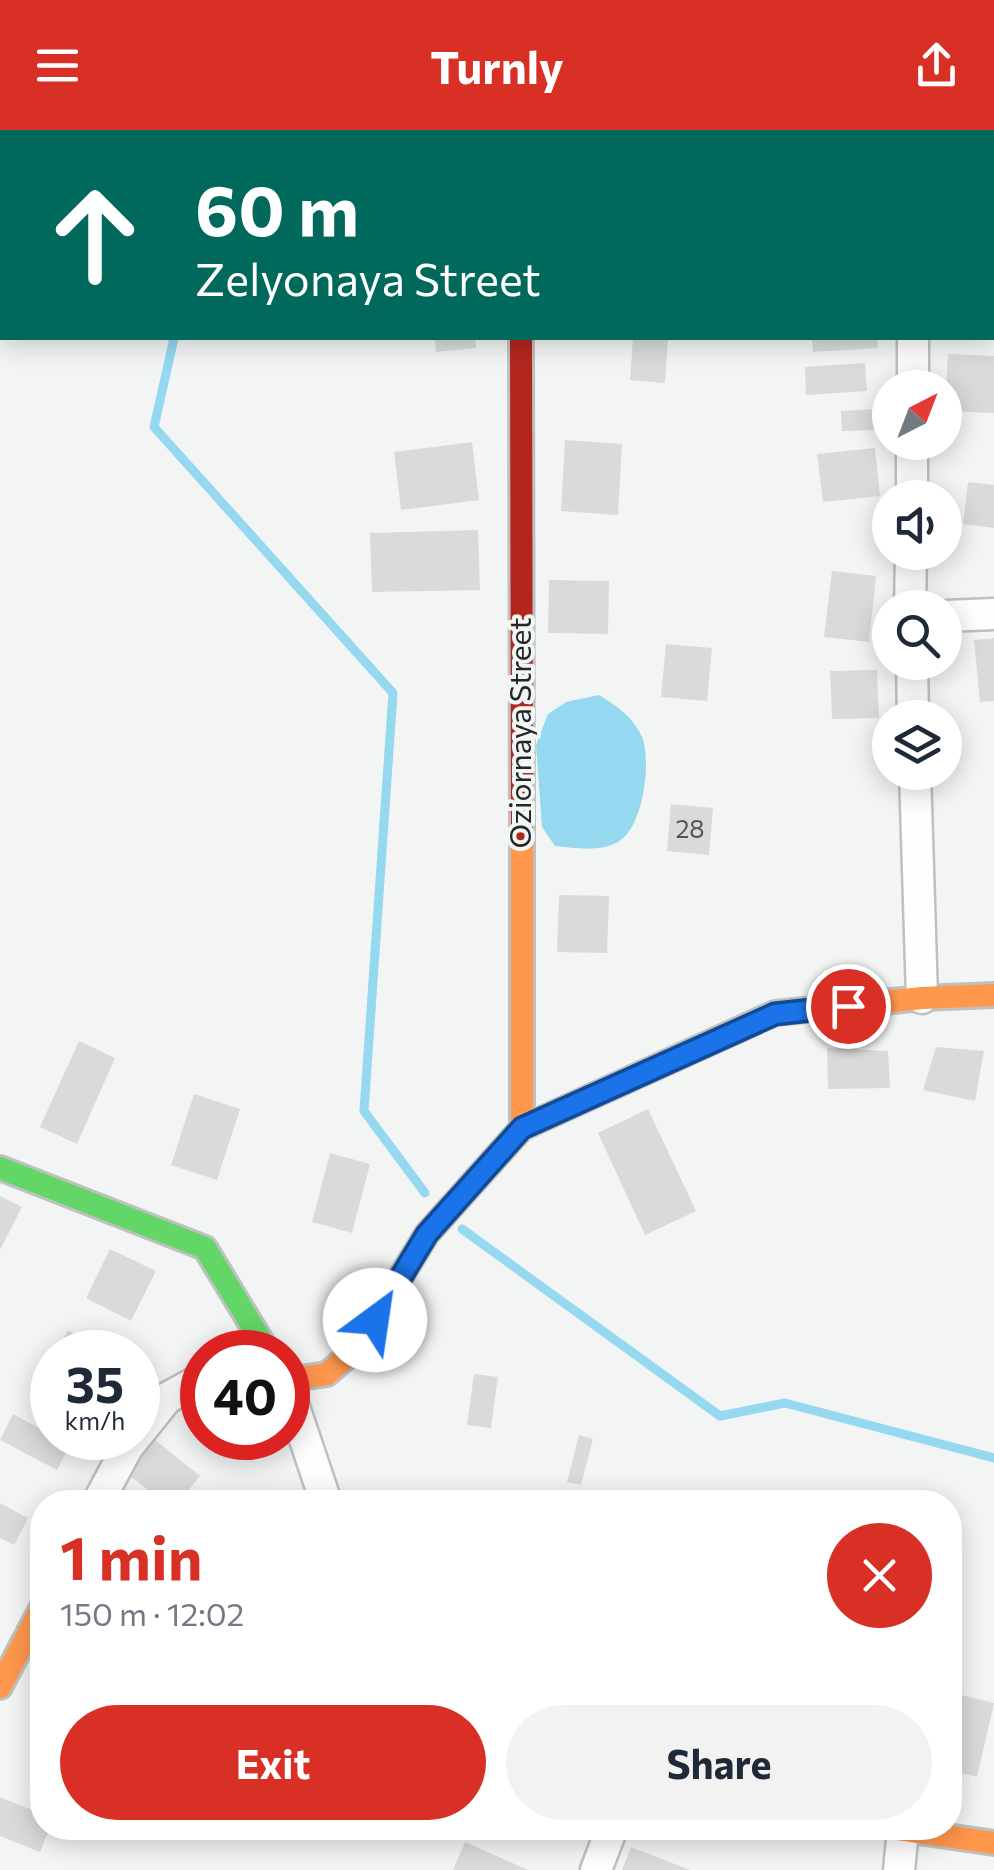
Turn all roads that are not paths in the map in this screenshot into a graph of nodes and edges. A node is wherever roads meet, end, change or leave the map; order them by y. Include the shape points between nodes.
1 (521, 340) edge
2 (913, 340) edge
3 (913, 370) edge
4 (994, 614) edge
5 (962, 615) edge
6 (916, 790) edge
7 (994, 995) edge
8 (922, 998) junction
9 (522, 1128) junction
10 (0, 1168) edge
11 (255, 1330) edge
12 (310, 1377) edge
13 (180, 1391) edge
14 (160, 1406) edge
15 (310, 1454) edge
16 (120, 1460) edge
17 (104, 1490) edge
18 (322, 1490) edge
19 (30, 1629) edge
20 (0, 1687) edge
21 (962, 1838) edge
22 (607, 1840) edge
23 (898, 1840) edge
24 (994, 1843) edge
25 (596, 1870) edge
26 (899, 1870) edge

1 - 9 street, Oziornaya Street
2 - 3 street
4 - 5 street
6 - 8 street
7 - 8 street
8 - 9 street via 775,1014
9 - 12 street via 427,1234 357,1348 327,1374
10 - 11 street via 205,1248
13 - 14 street
15 - 18 street
16 - 17 street
19 - 20 street
21 - 24 street
22 - 25 street
23 - 26 street

